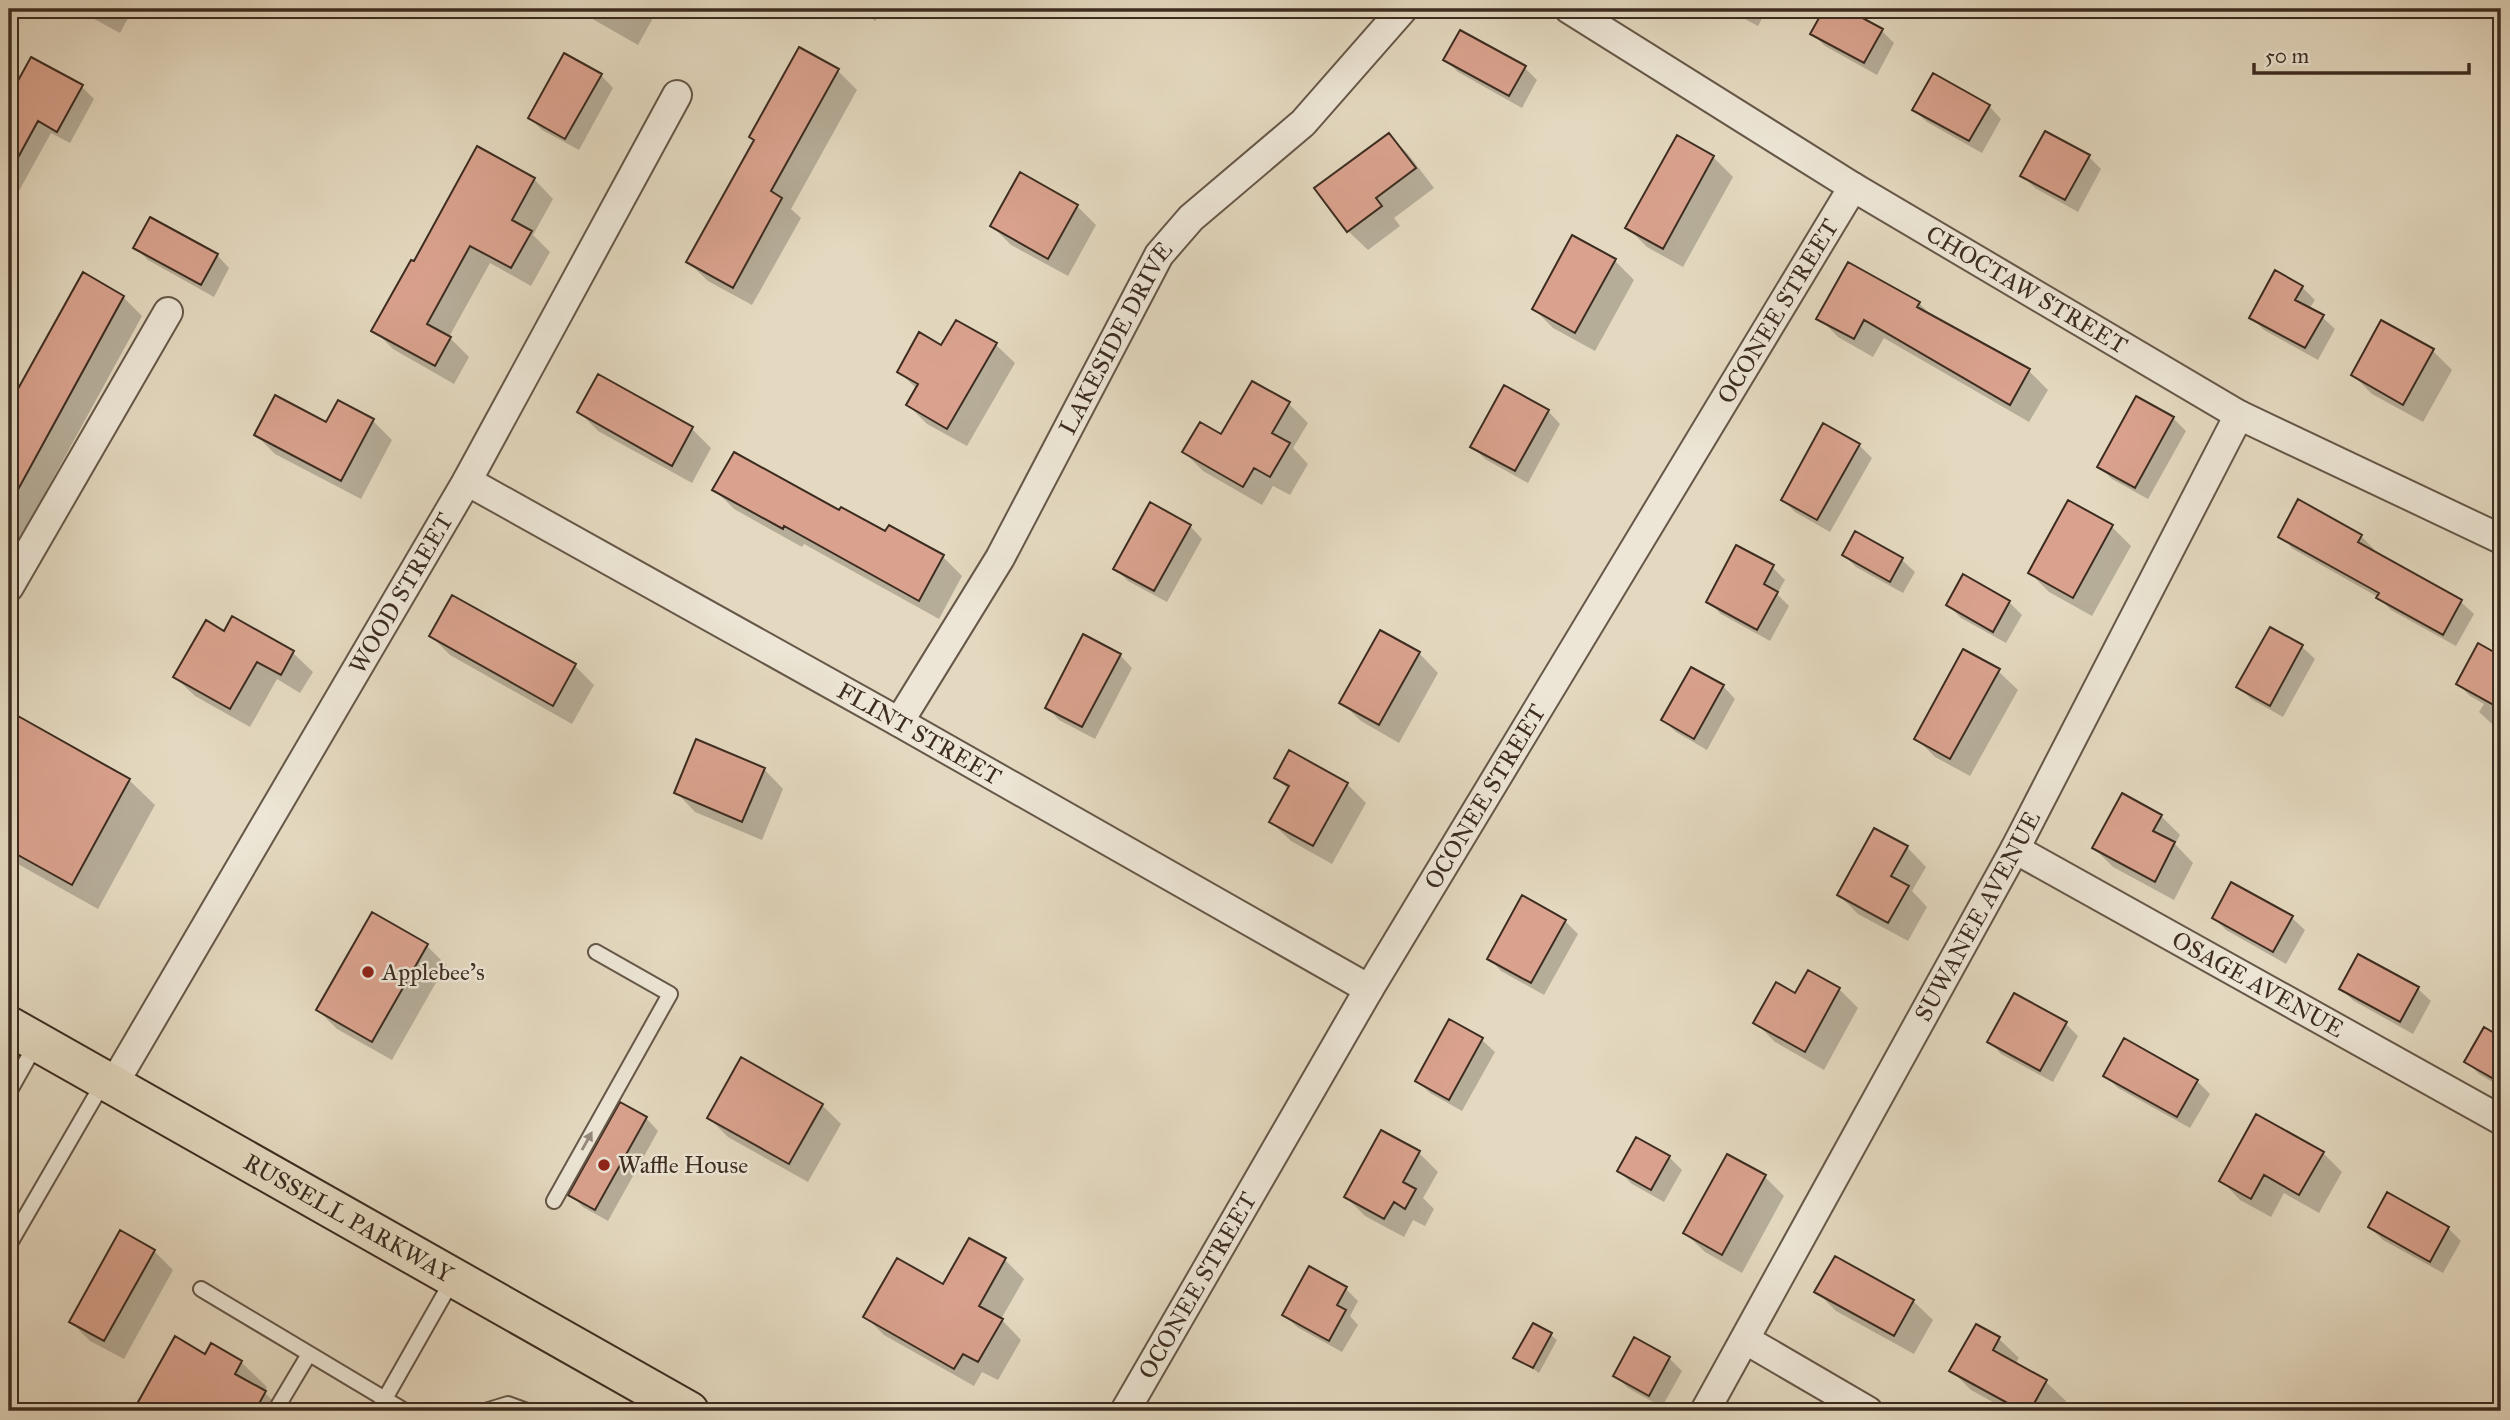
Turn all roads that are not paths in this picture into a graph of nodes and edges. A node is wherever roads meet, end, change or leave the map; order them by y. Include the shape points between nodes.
1 (1403, 9) edge
2 (1569, 9) edge
3 (677, 95) dead end
4 (1853, 187) junction
5 (168, 312) dead end
6 (2239, 415) junction
7 (467, 481) junction
8 (2501, 539) edge
9 (9, 587) edge
10 (899, 722) junction
11 (2015, 849) junction
12 (596, 952) dead end
13 (1369, 989) junction
14 (23, 1034) edge
15 (109, 1082) junction
16 (9, 1092) edge
17 (2501, 1120) edge
18 (554, 1200) dead end
19 (9, 1245) edge
20 (454, 1278) junction
21 (201, 1289) dead end
22 (1746, 1340) junction
23 (309, 1354) junction
24 (381, 1405) edge
25 (275, 1411) edge
26 (405, 1411) edge
27 (485, 1411) edge
28 (527, 1411) edge
29 (689, 1411) edge
30 (1125, 1411) edge
31 (1705, 1411) edge
32 (1868, 1411) edge

1 - 10 street, LAKESIDE DRIVE via 1303,123 1191,218 1158,255 1000,558
2 - 4 street, CHOCTAW STREET
3 - 7 street, WOOD STREET
4 - 6 street, CHOCTAW STREET
4 - 13 street, OCONEE STREET
5 - 9 street
6 - 8 street, CHOCTAW STREET
6 - 11 street, SUWANEE AVENUE
7 - 10 street, FLINT STREET
7 - 15 street, WOOD STREET
10 - 13 street, FLINT STREET
11 - 17 street, OSAGE AVENUE
11 - 22 street, SUWANEE AVENUE
18 -> 12 lane via 670,994
13 - 30 street, OCONEE STREET
14 - 15 main road, RUSSELL PARKWAY
14 - 16 lane
15 - 19 lane
15 - 20 main road, RUSSELL PARKWAY
20 - 24 lane
20 - 29 main road, RUSSELL PARKWAY
21 - 23 lane
22 - 31 street, SUWANEE AVENUE
22 - 32 street
23 - 24 lane
23 - 25 lane
24 - 26 lane
27 - 28 lane via 508,1405

